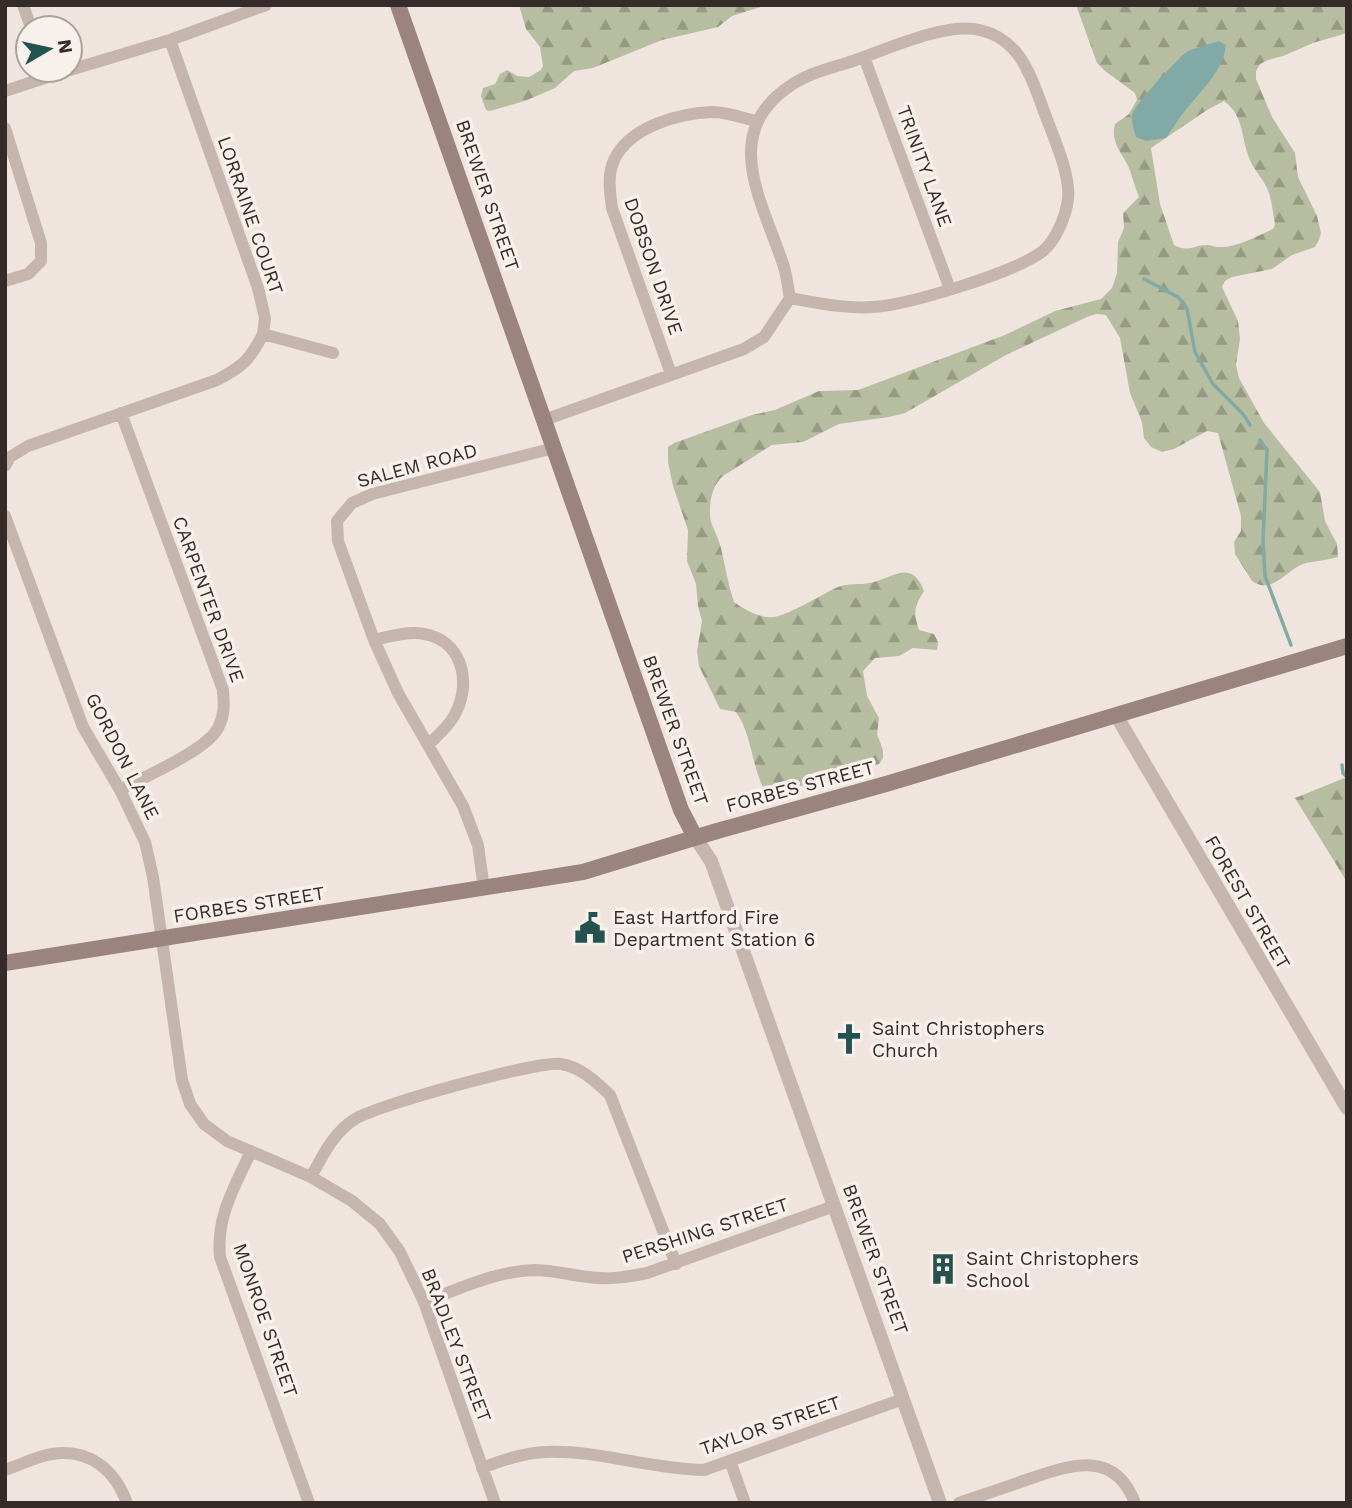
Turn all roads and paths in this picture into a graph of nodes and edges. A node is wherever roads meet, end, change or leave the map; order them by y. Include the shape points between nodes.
1 (266, 5) edge
2 (398, 5) edge
3 (170, 40) junction
4 (864, 57) junction
5 (84, 66) edge
6 (21, 84) edge
7 (5, 91) edge
8 (756, 121) junction
9 (5, 128) edge
10 (5, 281) edge
11 (950, 289) junction
12 (790, 298) junction
13 (263, 334) junction
14 (333, 353) dead end
15 (671, 374) junction
16 (121, 413) junction
17 (544, 420) junction
18 (554, 449) junction
19 (5, 466) edge
20 (5, 516) edge
21 (374, 640) junction
22 (1347, 646) edge
23 (1116, 715) junction
24 (428, 745) junction
25 (120, 790) junction
26 (695, 837) junction
27 (484, 889) junction
28 (161, 939) junction
29 (5, 963) edge
30 (1347, 1108) edge
31 (251, 1151) junction
32 (311, 1177) junction
33 (834, 1206) junction
34 (676, 1264) junction
35 (424, 1302) junction
36 (903, 1399) junction
37 (730, 1461) junction
38 (482, 1468) junction
39 (5, 1470) edge
40 (127, 1503) edge
41 (309, 1503) edge
42 (495, 1503) edge
43 (745, 1503) edge
44 (940, 1503) edge
45 (960, 1503) edge
46 (1135, 1503) edge

1 - 3 street
2 - 17 main road, BREWER STREET
3 - 5 street
3 - 13 street, LORRAINE COURT via 258,288 265,318
4 - 8 street via 791,85
4 - 11 street, TRINITY LANE
4 - 11 street via 932,34 978,30 1000,37 1030,72 1066,175 1068,199 1059,229 1044,250 1018,265
6 - 7 street
8 - 12 street via 751,170 785,269
8 - 15 street, DOBSON DRIVE via 715,112 680,116 630,140 615,159 609,184 612,208
9 - 10 street via 41,243 41,261 29,274
11 - 12 street via 874,307 829,306
12 - 15 street via 764,337 744,349
13 - 14 street
13 - 16 street via 241,368
15 - 17 street
16 - 19 street via 28,446 10,457
16 - 25 street, CARPENTER DRIVE via 223,690 225,709 218,730 200,747
17 - 18 main road, BREWER STREET
18 - 21 street, SALEM ROAD via 372,494 352,503 337,521 338,541
18 - 26 main road, BREWER STREET via 681,810
20 - 25 street, GORDON LANE via 83,727
21 - 24 street, SALEM ROAD
21 - 24 street via 429,635 450,646 464,669 464,693 454,718
22 - 23 main road, FORBES STREET
23 - 26 main road, FORBES STREET
23 - 30 street, FOREST STREET
24 - 27 street, SALEM ROAD via 463,806 478,845
25 - 28 street, GORDON LANE via 145,842
26 - 27 main road, FORBES STREET via 583,872
26 - 33 street, BREWER STREET via 711,861
27 - 28 main road, FORBES STREET
28 - 29 main road, FORBES STREET
28 - 31 street, BRADLEY STREET via 182,1080 190,1104 204,1124
31 - 32 street, BRADLEY STREET
31 - 41 street, MONROE STREET via 222,1218 220,1257
32 - 34 street via 333,1138 356,1118 381,1107 532,1067 562,1064 588,1075 610,1095
32 - 35 street, BRADLEY STREET via 380,1224 400,1252
33 - 34 street, PERSHING STREET
33 - 36 street, BREWER STREET
34 - 35 street, PERSHING STREET via 618,1279 556,1270 502,1274
35 - 38 street, BRADLEY STREET
36 - 37 street, TAYLOR STREET
36 - 44 street, BREWER STREET
37 - 38 street, TAYLOR STREET via 704,1469 673,1469 582,1453 546,1452
37 - 43 street
38 - 42 street, BRADLEY STREET
39 - 40 street via 52,1454 81,1455 103,1464 121,1486
45 - 46 street via 1067,1466 1087,1464 1105,1467 1123,1481

